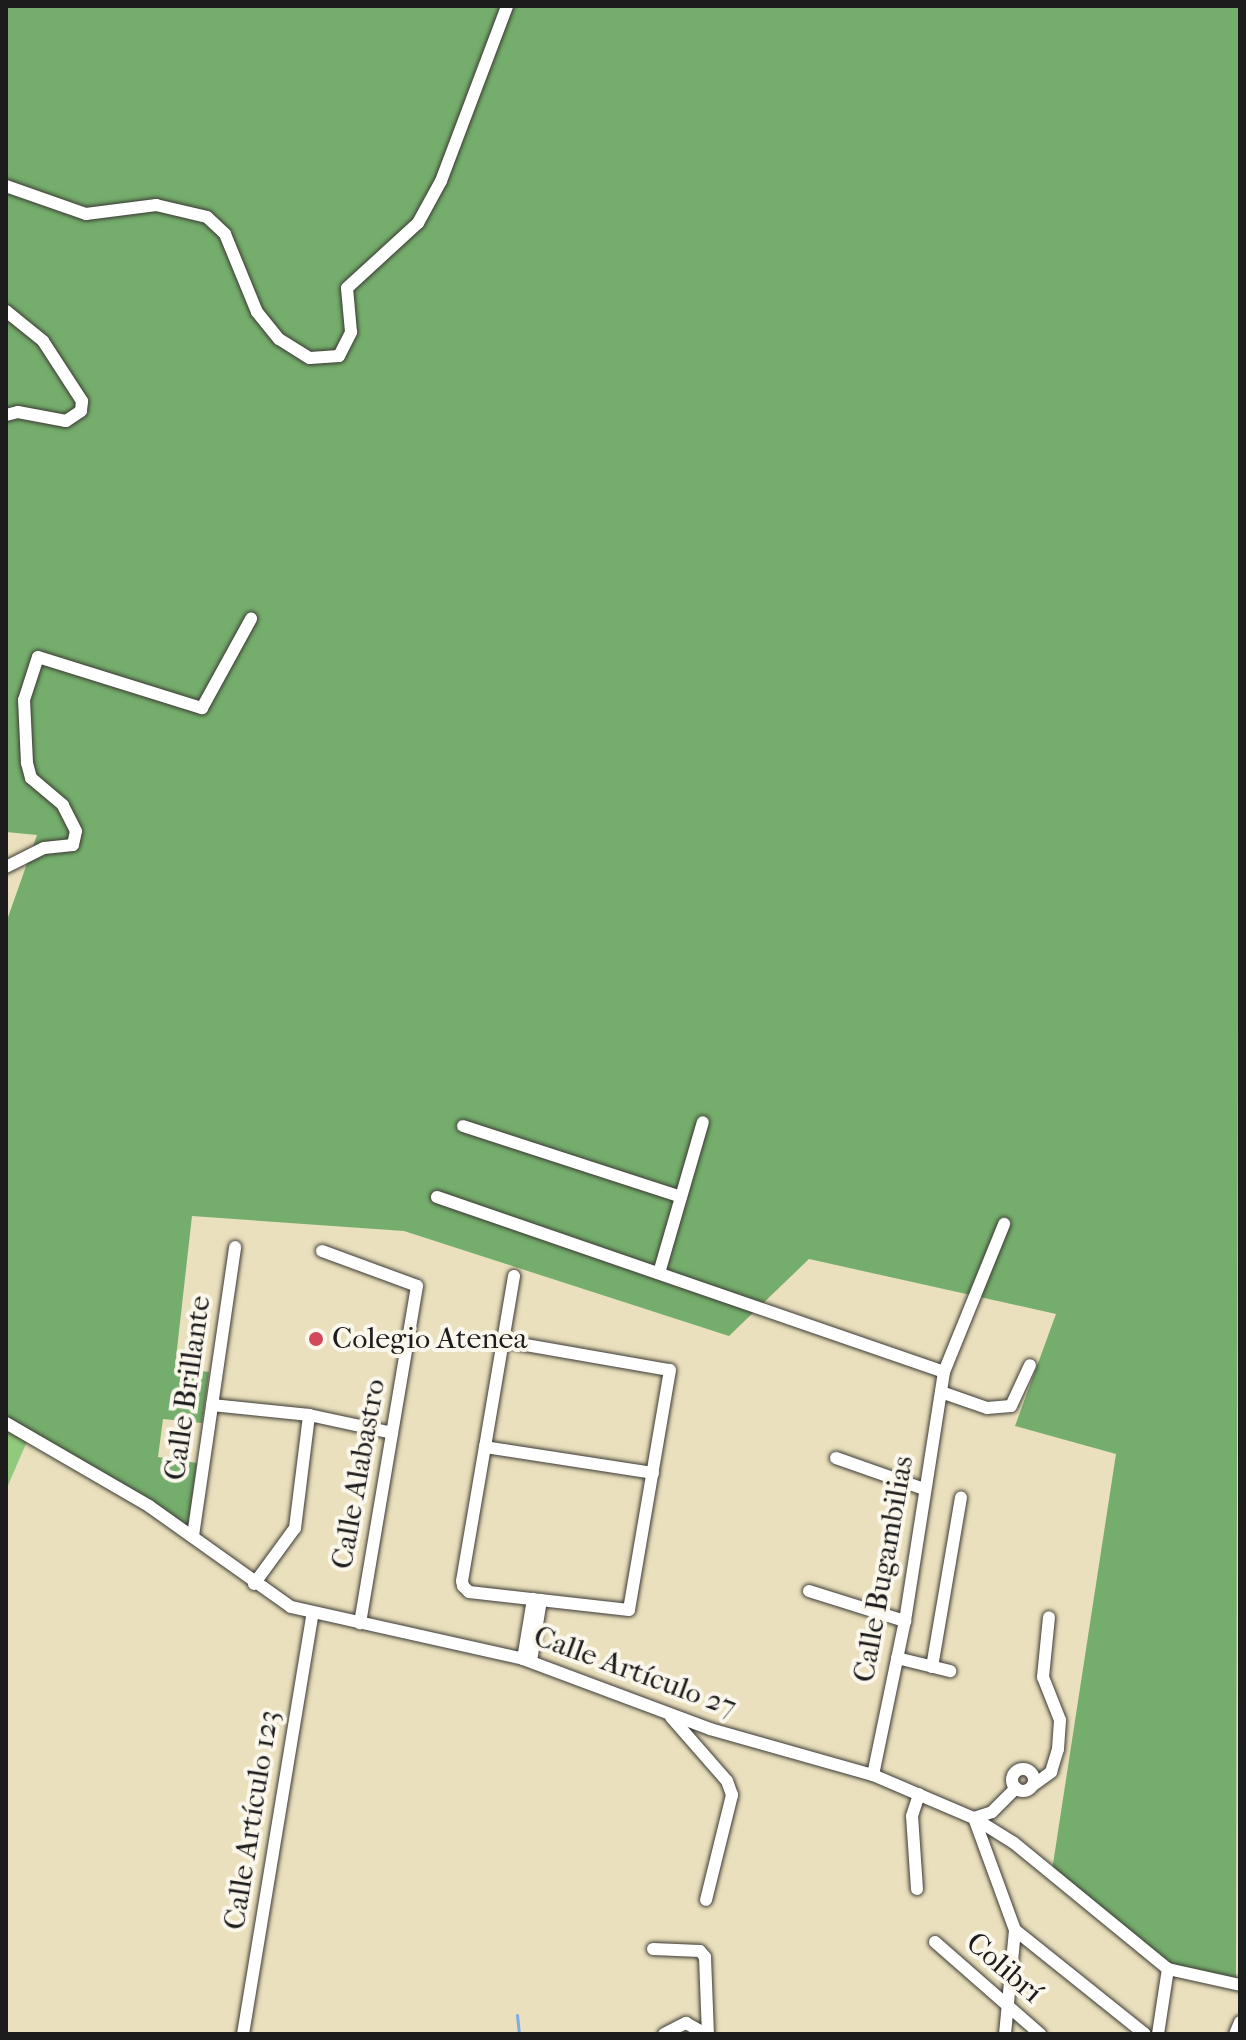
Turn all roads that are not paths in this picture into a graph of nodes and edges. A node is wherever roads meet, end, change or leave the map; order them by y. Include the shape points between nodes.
1 (507, 6) edge
2 (9, 188) edge
3 (6, 203) edge
4 (6, 311) edge
5 (6, 415) edge
6 (251, 619) dead end
7 (6, 867) edge
8 (703, 1122) dead end
9 (463, 1126) dead end
10 (437, 1197) dead end
11 (681, 1197) junction
12 (1004, 1224) dead end
13 (235, 1247) dead end
14 (322, 1251) dead end
15 (659, 1273) junction
16 (514, 1276) dead end
17 (503, 1341) junction
18 (1030, 1365) dead end
19 (944, 1372) junction
20 (941, 1392) junction
21 (212, 1405) junction
22 (309, 1415) junction
23 (6, 1423) edge
24 (392, 1433) junction
25 (485, 1447) junction
26 (836, 1458) dead end
27 (653, 1473) junction
28 (924, 1489) junction
29 (961, 1497) dead end
30 (193, 1536) junction
31 (254, 1584) junction
32 (809, 1591) dead end
33 (537, 1600) junction
34 (312, 1615) junction
35 (1049, 1617) dead end
36 (905, 1621) junction
37 (360, 1623) junction
38 (897, 1658) junction
39 (527, 1660) junction
40 (932, 1667) junction
41 (950, 1671) dead end
42 (670, 1715) junction
43 (873, 1775) junction
44 (1032, 1786) junction
45 (1016, 1788) junction
46 (919, 1794) junction
47 (974, 1818) junction
48 (917, 1889) dead end
49 (706, 1900) dead end
50 (1015, 1930) junction
51 (935, 1942) dead end
52 (653, 1949) dead end
53 (1168, 1969) junction
54 (1240, 1985) edge
55 (705, 2005) junction
56 (1009, 2009) junction
57 (1240, 2022) edge
58 (686, 2023) junction
59 (243, 2034) edge
60 (664, 2034) edge
61 (707, 2034) edge
62 (1005, 2034) edge
63 (1040, 2034) edge
64 (1145, 2034) edge
65 (1158, 2034) edge
66 (1235, 2034) edge

1 - 2 street via 441,181 418,223 347,288 351,332 339,356 310,358 279,339 257,312 225,234 207,217 156,205 86,214
2 - 3 street
4 - 5 street via 43,341 82,401 81,411 66,421 18,412
6 - 7 street via 202,708 38,657 24,700 27,763 31,778 63,805 76,831 73,845 44,848
8 - 11 street
9 - 11 street
10 - 15 street
11 - 15 street
12 - 19 street, Calle Bugambilias
13 - 21 street, Calle Brillante
14 - 24 street, Calle Alabastro via 417,1286
15 - 19 street
16 - 17 street
17 - 25 street
17 - 27 street via 670,1370
18 - 20 street via 1011,1406 987,1408
19 - 20 street, Calle Bugambilias
20 - 28 street, Calle Bugambilias
21 - 22 street
21 - 30 street, Calle Brillante
22 - 24 street
22 - 31 street via 295,1528
23 - 30 street, Calle Artículo 27
24 - 37 street, Calle Alabastro
25 - 27 street
25 - 33 street via 463,1586 469,1592
26 - 28 street
27 - 33 street via 632,1608
28 - 36 street, Calle Bugambilias
29 - 40 street
30 - 31 street, Calle Artículo 27
31 - 34 street, Calle Artículo 27
32 - 36 street
33 - 39 street
34 - 37 street, Calle Artículo 27
34 - 59 street, Calle Artículo 123
35 - 44 street via 1043,1677 1060,1720 1058,1749 1051,1772
36 - 38 street, Calle Bugambilias
37 - 39 street, Calle Artículo 27
38 - 40 street
38 - 43 street, Calle Bugambilias
39 - 42 street, Calle Artículo 27
40 - 41 street
42 - 43 street, Calle Artículo 27
42 - 49 street via 727,1781 732,1795
43 - 46 street, Calle Artículo 27
44 - 45 street
44 - 45 street via 1033,1776 1022,1769 1012,1778
45 - 47 street via 992,1812
46 - 47 street, Calle Artículo 27
46 - 48 street via 912,1816
47 - 50 street
47 - 53 street, Calle Artículo 27 via 1014,1843
50 - 56 street
50 - 64 street
51 - 56 street, Colibrí
52 - 55 street via 700,1951 705,1957
53 - 54 street, Calle Artículo 27
53 - 65 street
55 - 58 street
55 - 61 street
56 - 62 street
56 - 63 street, Colibrí
57 - 66 street
58 - 60 street
58 - 61 street

